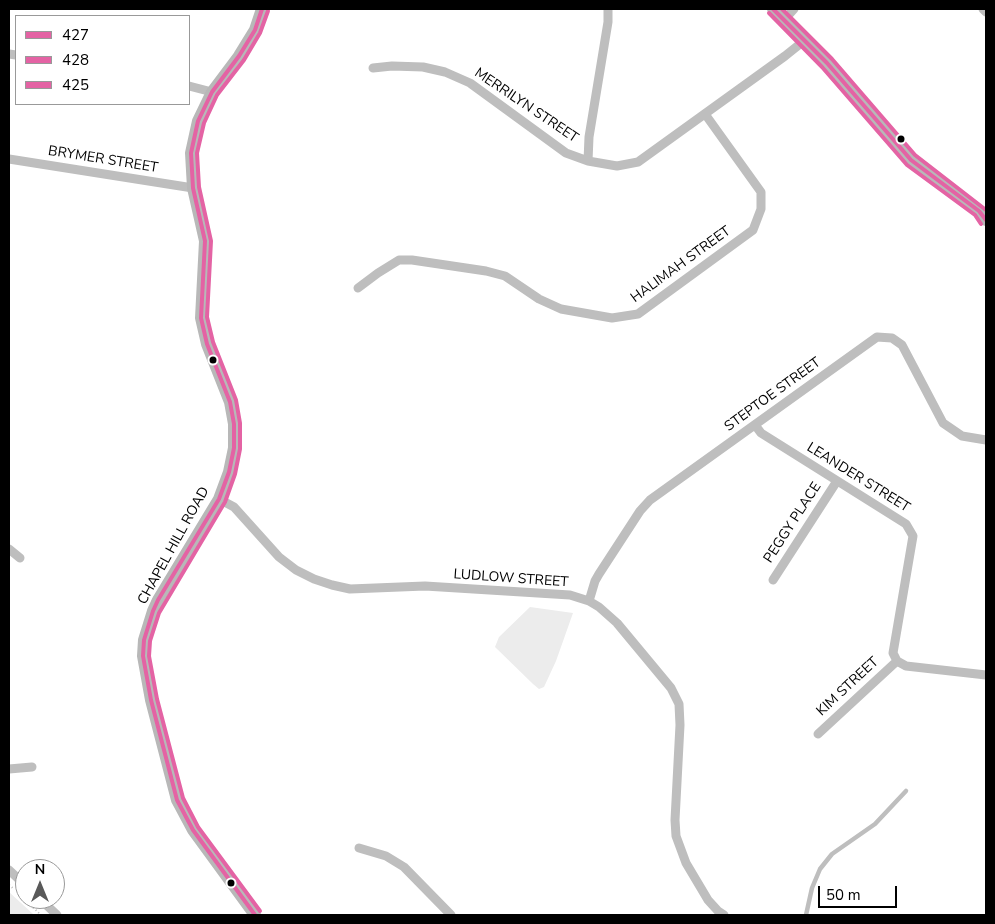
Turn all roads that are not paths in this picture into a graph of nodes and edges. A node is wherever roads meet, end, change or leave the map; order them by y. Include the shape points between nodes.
1 (262, 9) edge
2 (608, 9) edge
3 (773, 9) edge
4 (794, 9) edge
5 (983, 9) edge
6 (986, 12) edge
7 (784, 20) junction
8 (805, 40) junction
9 (373, 68) dead end
10 (190, 86) edge
11 (212, 92) junction
12 (705, 114) junction
13 (9, 159) edge
14 (588, 161) junction
15 (193, 188) junction
16 (986, 220) edge
17 (358, 288) dead end
18 (755, 425) junction
19 (986, 440) edge
20 (836, 481) junction
21 (219, 499) junction
22 (9, 549) edge
23 (20, 558) dead end
24 (773, 580) dead end
25 (589, 601) junction
26 (897, 660) junction
27 (986, 675) edge
28 (818, 734) dead end
29 (32, 768) dead end
30 (9, 769) edge
31 (906, 792) dead end
32 (359, 848) dead end
33 (255, 915) edge
34 (451, 915) edge
35 (724, 915) edge
36 (806, 915) edge

1 - 11 main road, CHAPEL HILL ROAD via 255,30
2 - 14 street
3 - 7 main road
4 - 7 street
5 - 6 street
7 - 8 main road
8 - 12 street, MERRILYN STREET
8 - 16 main road via 911,160 979,211
9 - 14 street, MERRILYN STREET via 423,67 445,72 470,83 566,152
10 - 11 street
11 - 15 main road, CHAPEL HILL ROAD via 198,121 191,153
12 - 14 street, MERRILYN STREET via 638,162 618,166
12 - 17 street, HALIMAH STREET via 761,192 761,209 753,230 638,314 612,318 561,309 539,299 505,276 412,260 399,260
13 - 15 street, BRYMER STREET
15 - 21 main road, CHAPEL HILL ROAD via 205,241 200,318 230,402 234,424 234,448
18 - 19 street, STEPTOE STREET via 877,337 892,338 902,345 943,424 962,436
18 - 20 street, LEANDER STREET via 761,433
18 - 25 street, STEPTOE STREET via 650,500 599,574
20 - 24 street, PEGGY PLACE
20 - 26 street, LEANDER STREET via 906,524 913,536 893,653
21 - 25 street, LUDLOW STREET via 234,507 279,557 296,570 332,585 350,589 425,586 570,595
21 - 33 main road, CHAPEL HILL ROAD via 158,600 148,625 143,656 177,800 192,830
22 - 23 street
25 - 35 street, LUDLOW STREET via 617,623 672,688 679,704 676,836 686,863 704,893
26 - 27 street via 906,666
26 - 28 street, KIM STREET
29 - 30 street
31 - 36 lane via 876,824 832,854 820,869
32 - 34 street via 386,856 404,867

